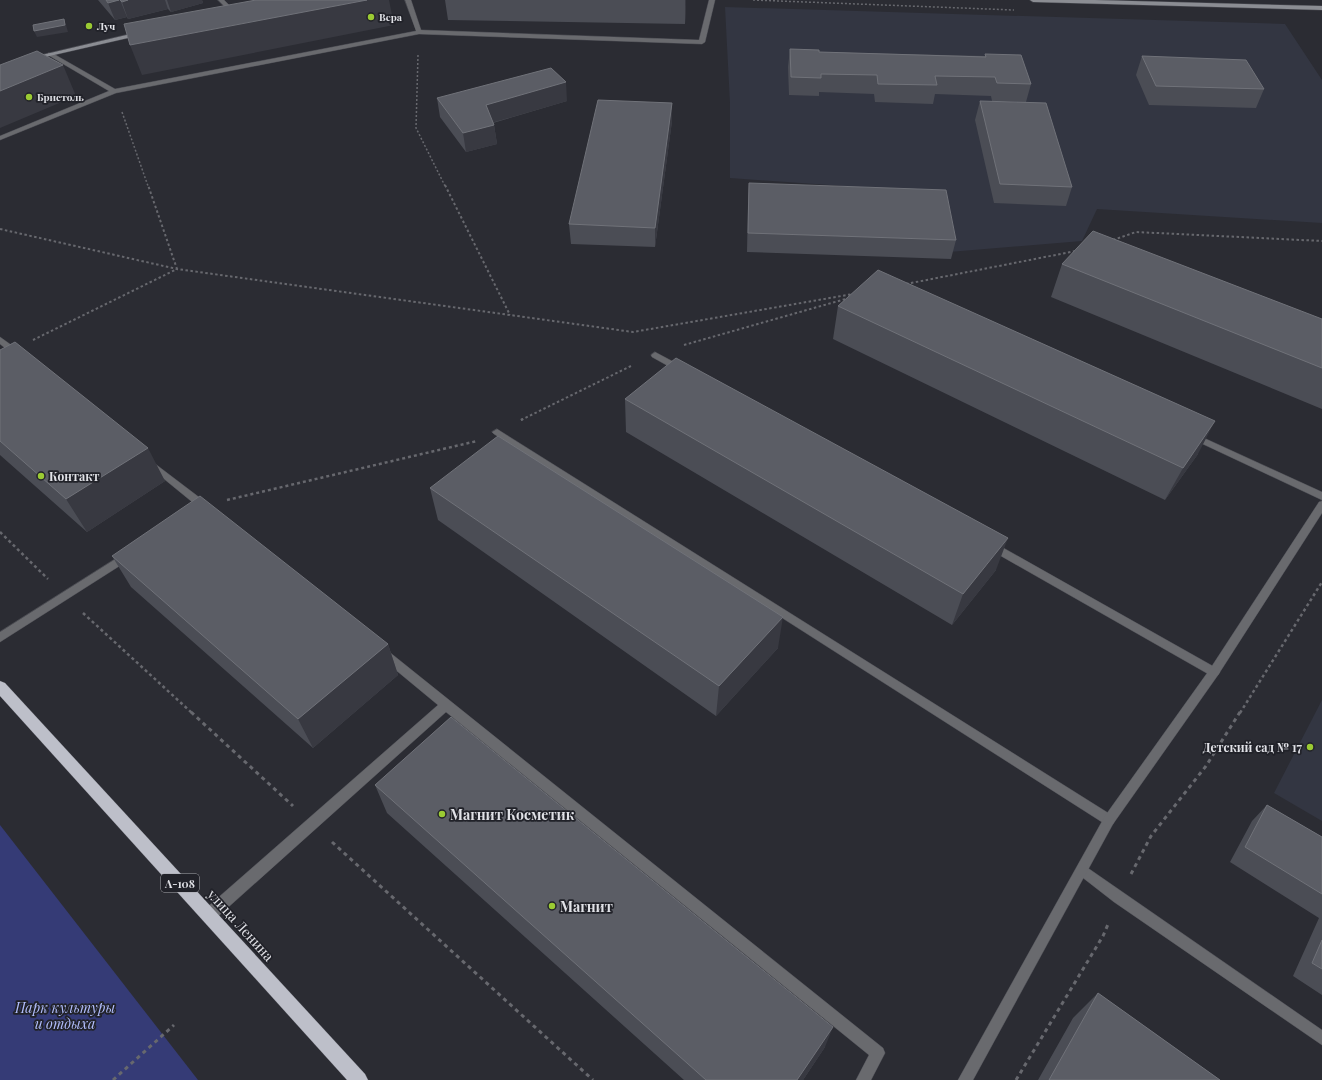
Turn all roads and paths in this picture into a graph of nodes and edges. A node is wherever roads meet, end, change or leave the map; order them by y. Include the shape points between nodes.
1 (221, 0) edge
2 (408, 0) edge
3 (712, 0) edge
4 (1033, 0) edge
5 (1322, 8) edge
6 (242, 13) edge
7 (235, 14) junction
8 (227, 16) edge
9 (419, 32) junction
10 (142, 34) edge
11 (50, 54) junction
12 (28, 59) edge
13 (114, 91) junction
14 (0, 138) edge
15 (0, 229) edge
16 (1322, 241) edge
17 (1109, 242) edge
18 (177, 269) junction
19 (858, 293) edge
20 (510, 315) junction
21 (0, 340) edge
22 (10, 352) junction
23 (655, 354) dead end
24 (25, 360) edge
25 (689, 374) edge
26 (497, 432) dead end
27 (1185, 432) edge
28 (142, 456) dead end
29 (1322, 496) edge
30 (1322, 505) edge
31 (215, 516) edge
32 (979, 538) edge
33 (137, 549) edge
34 (1322, 582) edge
35 (0, 638) edge
36 (373, 645) edge
37 (1214, 672) junction
38 (0, 687) edge
39 (446, 705) junction
40 (1109, 820) junction
41 (1082, 870) junction
42 (1119, 898) junction
43 (209, 915) junction
44 (174, 1025) dead end
45 (1322, 1038) edge
46 (113, 1080) edge
47 (359, 1080) edge
48 (863, 1080) edge
49 (965, 1080) edge
50 (1016, 1080) edge

1 - 7 street
2 - 9 street
3 - 9 street via 702,42
4 - 5 street
6 - 7 street
7 - 8 street
9 - 13 street
9 - 20 path via 416,128
10 - 11 street
11 - 12 street
11 - 13 street
13 - 14 street
13 - 18 path
15 - 18 path
16 - 17 path via 1136,232
18 - 20 path
18 - 22 path
19 - 20 path via 633,332
21 - 22 street
22 - 24 street
23 - 25 street
26 - 40 street
27 - 29 street
28 - 31 street via 200,508
30 - 37 street
32 - 37 street
33 - 35 street
34 - 42 path via 1206,766 1151,836
36 - 39 street
37 - 40 street
38 - 43 highway, улица Ленина / А-108
39 - 43 street
39 - 48 street via 878,1053
40 - 41 street
41 - 42 street
41 - 49 street
42 - 45 street
42 - 50 path via 1103,936
43 - 47 highway, улица Ленина / А-108
44 - 46 path

